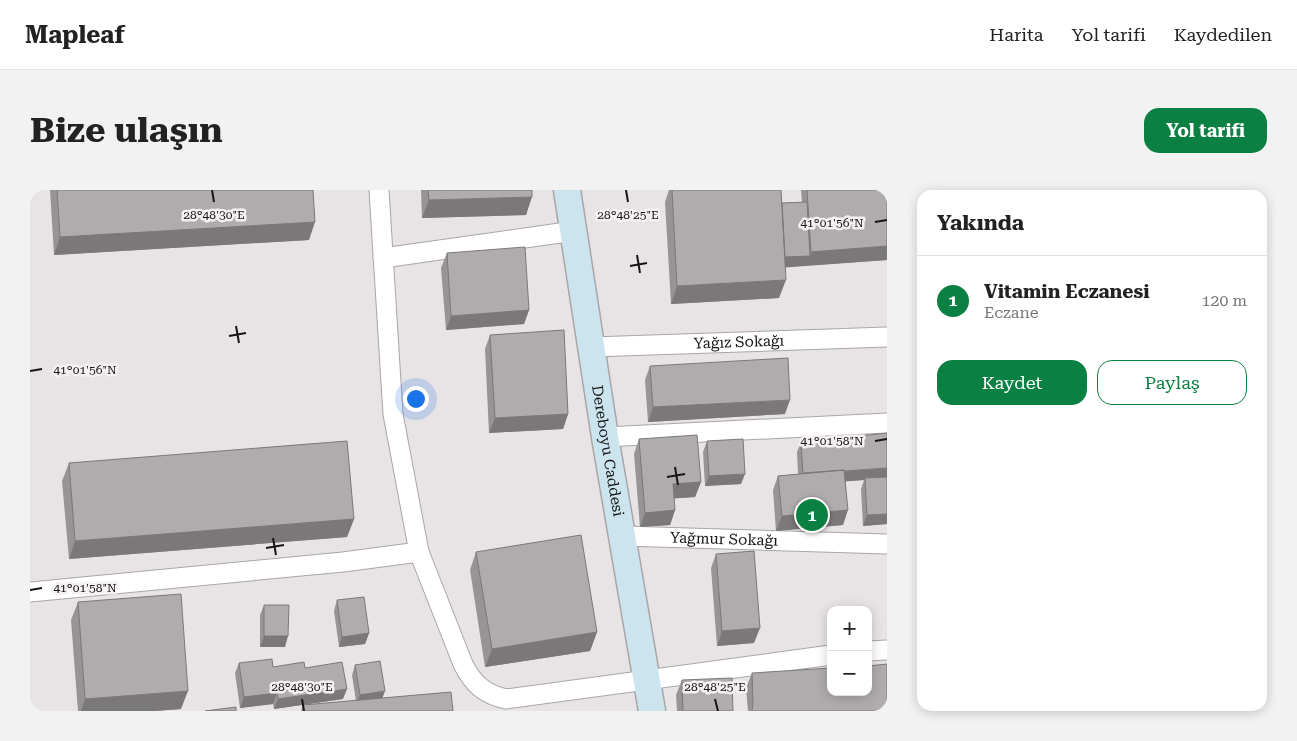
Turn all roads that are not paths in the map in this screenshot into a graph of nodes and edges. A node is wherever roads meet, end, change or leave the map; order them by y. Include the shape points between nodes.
1 (378, 190) edge
2 (567, 190) edge
3 (574, 231) junction
4 (383, 258) junction
5 (887, 337) edge
6 (591, 348) junction
7 (887, 423) edge
8 (605, 437) junction
9 (622, 536) junction
10 (887, 544) edge
11 (420, 552) junction
12 (30, 592) edge
13 (887, 650) edge
14 (872, 651) edge
15 (827, 656) edge
16 (647, 680) junction
17 (652, 711) edge

1 - 4 street
2 - 3 main road, Dereboyu Caddesi
3 - 4 street
3 - 6 main road, Dereboyu Caddesi
4 - 11 street via 393,414
5 - 6 street, Yağız Sokağı
6 - 8 main road, Dereboyu Caddesi
7 - 8 street
8 - 9 main road, Dereboyu Caddesi
9 - 10 street, Yağmur Sokağı
9 - 16 main road, Dereboyu Caddesi
11 - 12 street
11 - 16 street via 470,678 493,696 506,699
13 - 14 street
15 - 16 street
16 - 17 main road, Dereboyu Caddesi

